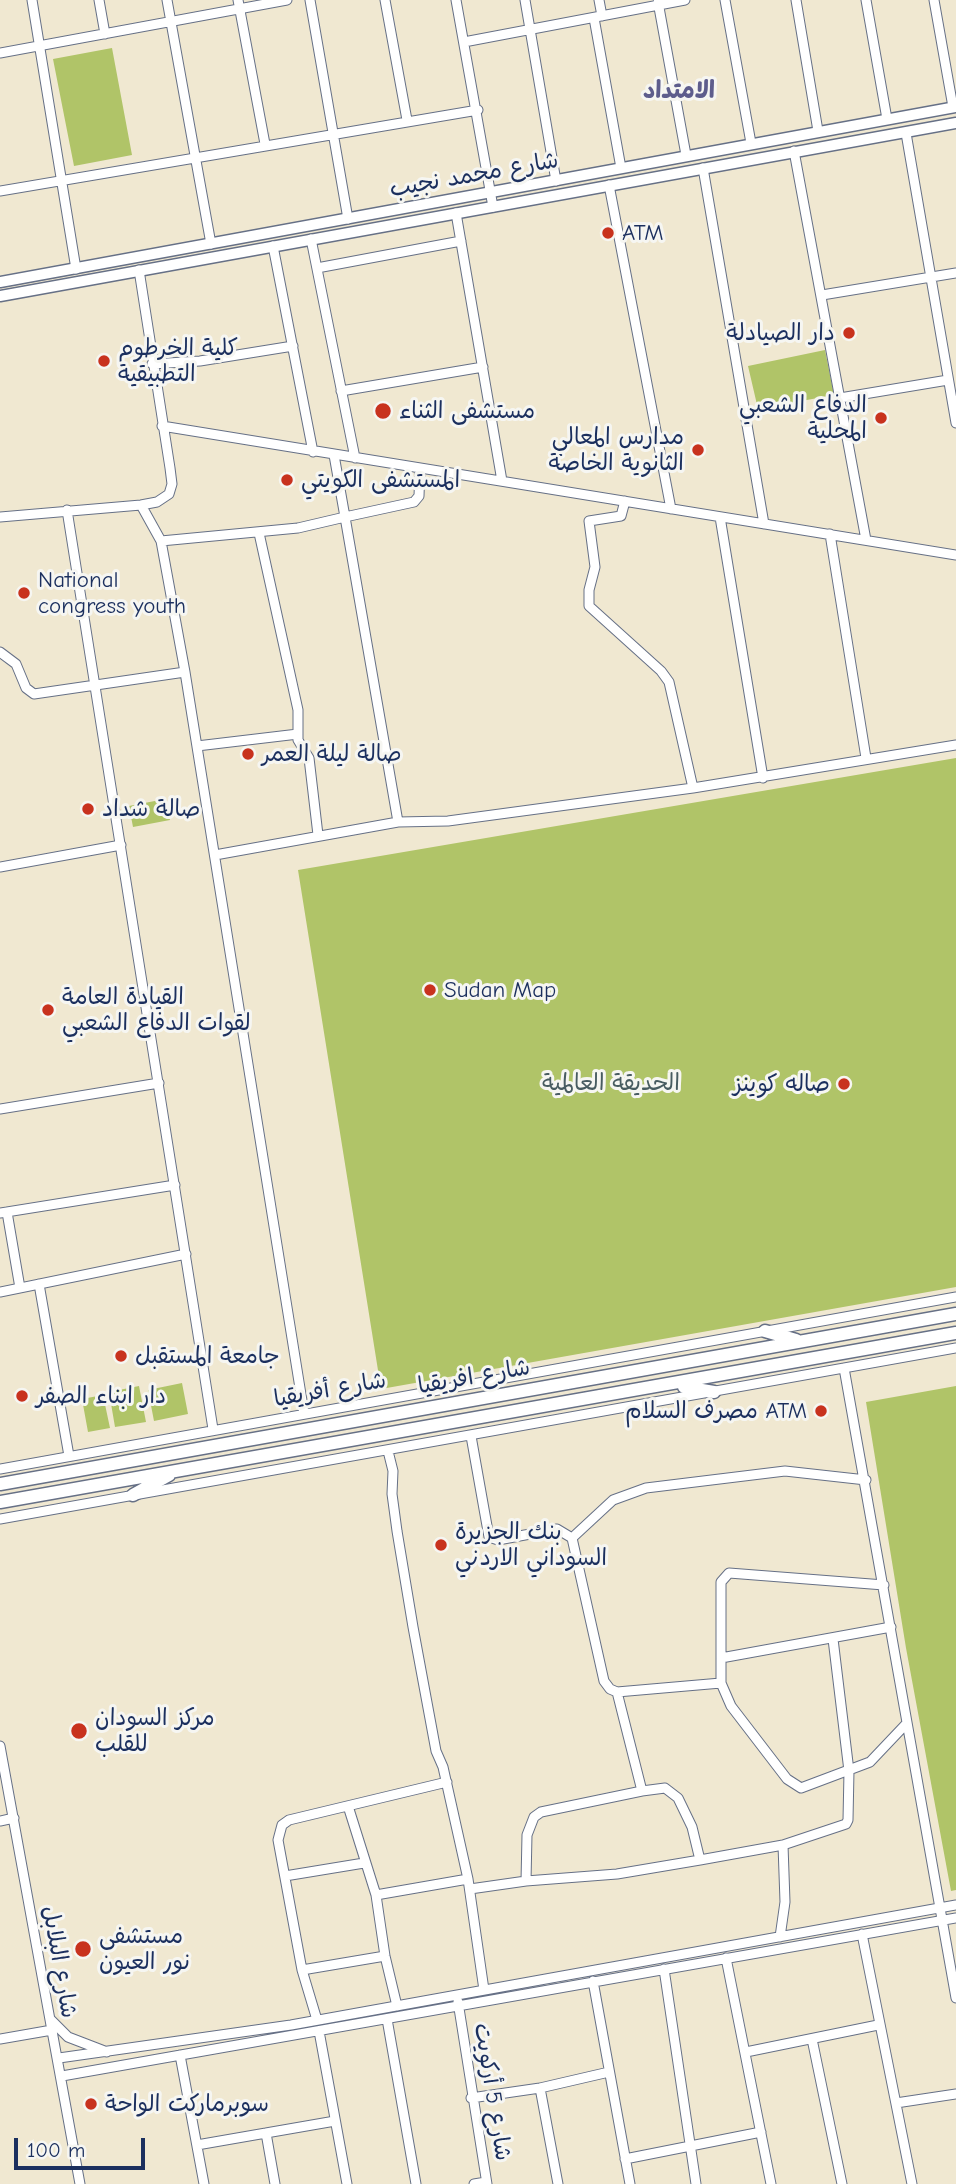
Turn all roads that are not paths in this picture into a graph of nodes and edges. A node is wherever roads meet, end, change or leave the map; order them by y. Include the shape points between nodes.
1 (32, 0) edge
2 (99, 0) edge
3 (167, 0) edge
4 (287, 0) edge
5 (310, 0) edge
6 (385, 0) edge
7 (456, 0) edge
8 (525, 0) edge
9 (599, 0) edge
10 (685, 0) edge
11 (725, 0) edge
12 (796, 0) edge
13 (866, 0) edge
14 (934, 0) edge
15 (659, 2) edge
16 (239, 4) edge
17 (598, 17) junction
18 (171, 22) junction
19 (530, 30) junction
20 (105, 34) junction
21 (464, 41) junction
22 (40, 46) junction
23 (0, 53) edge
24 (955, 107) edge
25 (478, 110) junction
26 (887, 119) junction
27 (407, 120) junction
28 (956, 123) edge
29 (818, 131) junction
30 (335, 132) junction
31 (906, 133) junction
32 (265, 144) junction
33 (751, 144) junction
34 (794, 151) junction
35 (686, 155) junction
36 (196, 156) junction
37 (621, 168) junction
38 (703, 168) junction
39 (62, 180) junction
40 (556, 181) junction
41 (608, 185) junction
42 (0, 191) edge
43 (491, 193) junction
44 (493, 207) junction
45 (456, 213) junction
46 (348, 219) junction
47 (311, 239) junction
48 (461, 241) junction
49 (211, 244) junction
50 (273, 246) junction
51 (317, 268) junction
52 (76, 269) junction
53 (139, 270) junction
54 (956, 273) edge
55 (930, 277) junction
56 (0, 282) edge
57 (822, 295) junction
58 (0, 296) edge
59 (293, 346) junction
60 (152, 364) junction
61 (483, 367) junction
62 (948, 380) junction
63 (341, 391) junction
64 (840, 398) junction
65 (956, 423) edge
66 (162, 426) junction
67 (313, 452) junction
68 (334, 455) junction
69 (355, 458) junction
70 (420, 469) junction
71 (502, 481) junction
72 (625, 501) junction
73 (141, 505) junction
74 (671, 509) junction
75 (67, 510) junction
76 (0, 517) edge
77 (345, 517) junction
78 (720, 517) junction
79 (764, 524) junction
80 (260, 533) junction
81 (830, 534) junction
82 (866, 540) junction
83 (161, 541) junction
84 (956, 555) edge
85 (0, 652) edge
86 (185, 672) junction
87 (96, 687) junction
88 (298, 734) junction
89 (956, 744) edge
90 (197, 747) junction
91 (866, 758) junction
92 (762, 778) junction
93 (694, 788) junction
94 (398, 821) junction
95 (318, 835) junction
96 (121, 845) junction
97 (215, 855) junction
98 (0, 867) edge
99 (159, 1083) junction
100 (0, 1109) edge
101 (175, 1185) junction
102 (3, 1212) edge
103 (187, 1254) junction
104 (39, 1283) junction
105 (20, 1287) junction
106 (0, 1292) edge
107 (956, 1297) edge
108 (956, 1314) edge
109 (765, 1331) junction
110 (956, 1333) edge
111 (800, 1341) junction
112 (956, 1348) edge
113 (844, 1368) junction
114 (673, 1385) junction
115 (713, 1392) junction
116 (485, 1396) junction
117 (461, 1401) junction
118 (304, 1413) junction
119 (501, 1415) junction
120 (466, 1419) junction
121 (213, 1429) junction
122 (252, 1431) junction
123 (471, 1436) junction
124 (388, 1451) junction
125 (69, 1456) junction
126 (0, 1469) edge
127 (180, 1470) junction
128 (866, 1480) junction
129 (0, 1484) edge
130 (133, 1495) junction
131 (0, 1502) edge
132 (0, 1519) edge
133 (572, 1538) junction
134 (884, 1585) junction
135 (891, 1627) junction
136 (832, 1639) junction
137 (721, 1658) junction
138 (721, 1683) junction
139 (617, 1692) junction
140 (907, 1723) junction
141 (0, 1746) edge
142 (849, 1771) junction
143 (446, 1782) junction
144 (642, 1791) junction
145 (348, 1806) junction
146 (14, 1818) junction
147 (0, 1821) edge
148 (783, 1845) junction
149 (700, 1860) junction
150 (364, 1863) junction
151 (285, 1876) junction
152 (526, 1881) junction
153 (469, 1884) junction
154 (376, 1895) junction
155 (956, 1905) edge
156 (940, 1908) junction
157 (956, 1918) edge
158 (942, 1920) junction
159 (862, 1934) junction
160 (780, 1937) junction
161 (385, 1956) junction
162 (726, 1958) junction
163 (664, 1969) junction
164 (302, 1970) junction
165 (593, 1982) junction
166 (484, 1990) junction
167 (457, 1996) junction
168 (956, 1998) edge
169 (397, 2006) junction
170 (459, 2006) junction
171 (50, 2019) junction
172 (387, 2019) junction
173 (317, 2020) junction
174 (878, 2025) junction
175 (52, 2030) junction
176 (319, 2031) junction
177 (0, 2039) edge
178 (812, 2039) junction
179 (746, 2052) junction
180 (109, 2053) junction
181 (180, 2055) junction
182 (59, 2058) junction
183 (609, 2073) junction
184 (62, 2076) junction
185 (540, 2088) junction
186 (956, 2094) edge
187 (471, 2098) junction
188 (896, 2104) junction
189 (335, 2121) junction
190 (761, 2132) junction
191 (266, 2133) junction
192 (197, 2145) junction
193 (689, 2147) junction
194 (625, 2160) junction
195 (486, 2183) edge
196 (80, 2184) edge
197 (204, 2184) edge
198 (275, 2184) edge
199 (348, 2184) edge
200 (416, 2184) edge
201 (474, 2184) edge
202 (558, 2184) edge
203 (630, 2184) edge
204 (696, 2184) edge
205 (771, 2184) edge
206 (842, 2184) edge
207 (912, 2184) edge

1 - 22 street
2 - 20 street
3 - 18 street
4 - 16 street
5 - 30 street
6 - 27 street
7 - 21 street
8 - 19 street
9 - 17 street
10 - 15 street
11 - 33 street
12 - 29 street
13 - 26 street
14 - 24 street
15 - 17 street
15 - 35 street
16 - 18 street
16 - 32 street
17 - 19 street
17 - 37 street
18 - 20 street
18 - 36 street
19 - 21 street
19 - 40 street
20 - 22 street
21 - 25 street
22 - 23 street
22 - 39 street
24 - 26 main road, شارع محمد نجيب
25 - 27 street
25 - 43 street
26 - 29 main road, شارع محمد نجيب
27 - 30 street
28 - 31 main road, شارع محمد نجيب
29 - 33 main road, شارع محمد نجيب
30 - 32 street
30 - 46 street
31 - 34 main road, شارع محمد نجيب
31 - 55 street
32 - 36 street
33 - 35 main road, شارع محمد نجيب
34 - 38 main road, شارع محمد نجيب
34 - 57 street
35 - 37 main road, شارع محمد نجيب
36 - 39 street
36 - 49 street
37 - 40 main road, شارع محمد نجيب
38 - 41 main road, شارع محمد نجيب
38 - 79 street
39 - 42 street
39 - 52 street
40 - 43 main road, شارع محمد نجيب
41 - 44 main road, شارع محمد نجيب
41 - 74 street
43 - 44 street
43 - 46 main road, شارع محمد نجيب
44 - 45 main road, شارع محمد نجيب
45 - 47 main road, شارع محمد نجيب
45 - 48 street
46 - 49 main road, شارع محمد نجيب
47 - 50 main road, شارع محمد نجيب
47 - 51 street
48 - 51 street
48 - 61 street
49 - 52 main road, شارع محمد نجيب
50 - 53 main road, شارع محمد نجيب
50 - 59 street
51 - 63 street
52 - 56 main road, شارع محمد نجيب
53 - 58 main road, شارع محمد نجيب
53 - 60 street
54 - 55 street
55 - 57 street
55 - 62 street
57 - 64 street
59 - 60 street
59 - 67 street
60 - 66 street
61 - 63 street
61 - 71 street
62 - 64 street
62 - 65 street
63 - 69 street
64 - 82 street
66 - 67 street
66 - 73 street via 172,484 164,499
67 - 68 street
68 - 69 street
68 - 77 street
69 - 70 street
70 - 71 street
70 - 77 street via 419,496 414,502
71 - 72 street
72 - 74 street
72 - 93 street via 621,516 589,521 595,567 589,606 669,682
73 - 75 street
73 - 83 street
74 - 78 street
75 - 76 street
75 - 87 street
77 - 80 street
77 - 94 street
78 - 79 street
78 - 92 street
79 - 81 street
80 - 83 street
80 - 88 street via 298,710
81 - 82 street
81 - 91 street
82 - 84 street
83 - 86 street
85 - 87 street via 16,664 26,688 34,694
86 - 87 street
86 - 90 street
87 - 96 street
88 - 90 street
88 - 95 street via 309,758
89 - 91 street
90 - 97 street
91 - 92 street
92 - 93 street
93 - 94 street via 448,821
94 - 95 street
95 - 97 street
96 - 98 street
96 - 99 street
97 - 118 street
99 - 100 street
99 - 101 street
101 - 102 street
101 - 103 street
102 - 105 street
103 - 104 street
103 - 121 street
104 - 105 street
104 - 125 street
105 - 106 street
107 - 109 street, شارع أفريقيا
108 - 111 highway, شارع افريقيا
109 - 111 highway
109 - 118 street, شارع أفريقيا
110 - 114 highway, شارع افريقيا
111 - 116 highway, شارع افريقيا
112 - 113 street
113 - 115 street
113 - 128 street
114 - 115 highway
114 - 119 highway, شارع افريقيا
115 - 123 street
116 - 117 highway, شارع افريقيا
116 - 119 highway
117 - 120 highway
117 - 122 highway, شارع افريقيا
118 - 122 street, شارع أفريقيا
119 - 120 highway, شارع افريقيا
120 - 127 highway, شارع افريقيا
121 - 122 street, شارع أفريقيا
121 - 125 street, شارع أفريقيا
122 - 129 highway, شارع افريقيا
123 - 124 street
123 - 133 street via 489,1537 498,1540 557,1529
124 - 130 street
124 - 143 street via 413,1628
125 - 126 street, شارع أفريقيا
127 - 130 highway
127 - 131 highway, شارع افريقيا
128 - 133 street via 785,1471 646,1488 613,1500
128 - 134 street
130 - 132 street
133 - 139 street via 604,1681
134 - 135 street
134 - 137 street via 729,1573 722,1582
135 - 136 street
135 - 140 street
136 - 137 street
136 - 142 street
137 - 138 street
138 - 139 street
138 - 142 street via 731,1706 795,1786 802,1788
139 - 144 street
140 - 142 street via 870,1762
140 - 156 street
141 - 146 street, شارع البلابل
142 - 148 street via 850,1814 845,1825
143 - 145 street
143 - 153 street
144 - 149 street via 665,1788 678,1798
144 - 152 street via 568,1804 534,1817 527,1835
145 - 150 street
145 - 151 street via 289,1819 282,1825 278,1840
146 - 147 street
146 - 171 street, شارع البلابل
148 - 149 street
148 - 160 street via 785,1902
149 - 152 street via 617,1874
150 - 151 street
150 - 154 street
151 - 164 street
152 - 153 street
153 - 154 street
153 - 166 street
154 - 161 street
155 - 156 street
156 - 158 street
156 - 160 street
157 - 158 street
158 - 159 street
158 - 168 street
159 - 162 street
159 - 174 street
160 - 166 street
161 - 164 street
161 - 169 street
162 - 163 street
162 - 179 street
163 - 165 street
163 - 193 street
164 - 173 street
165 - 170 street
165 - 183 street
166 - 167 street
167 - 169 street
167 - 170 street, شارع 5 أركويت
169 - 173 street
170 - 172 street
170 - 187 street, شارع 5 أركويت
171 - 175 street, شارع البلابل
171 - 180 street via 68,2037
172 - 176 street
172 - 200 street
173 - 180 street
174 - 178 street
174 - 188 street
175 - 177 street
175 - 182 street, شارع البلابل
176 - 181 street
176 - 189 street
178 - 179 street
178 - 206 street
179 - 190 street
180 - 182 street
181 - 184 street
181 - 192 street
182 - 184 street, شارع البلابل
183 - 185 street
183 - 194 street
184 - 196 street, شارع البلابل
185 - 187 street
185 - 202 street
186 - 188 street
187 - 195 street, شارع 5 أركويت
188 - 207 street
189 - 191 street
189 - 199 street
190 - 193 street
190 - 205 street
191 - 192 street
191 - 198 street
192 - 197 street
193 - 194 street
193 - 204 street
194 - 203 street
195 - 201 street

